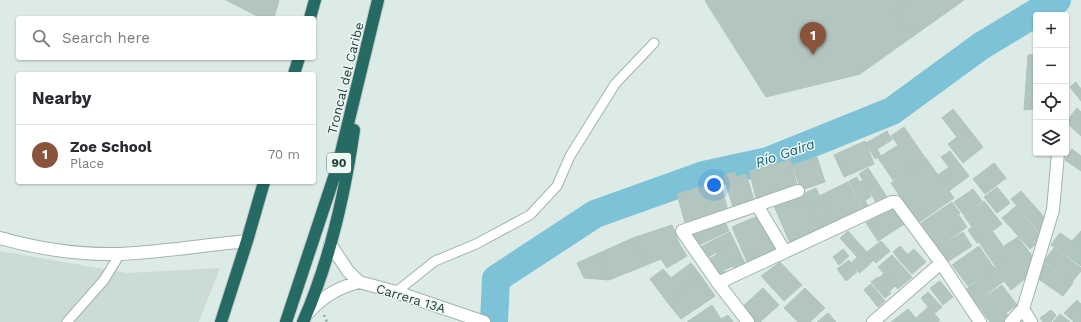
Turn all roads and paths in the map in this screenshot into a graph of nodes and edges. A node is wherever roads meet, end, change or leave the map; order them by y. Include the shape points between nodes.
1 (316, 0) edge
2 (378, 0) edge
3 (311, 16) edge
4 (654, 43) dead end
5 (298, 60) edge
6 (362, 69) junction
7 (295, 72) edge
8 (1058, 156) edge
9 (263, 184) edge
10 (798, 191) dead end
11 (757, 205) junction
12 (0, 238) edge
13 (248, 241) junction
14 (330, 244) junction
15 (786, 252) junction
16 (120, 254) junction
17 (941, 263) junction
18 (359, 282) junction
19 (718, 283) junction
20 (396, 292) junction
21 (1023, 309) junction
22 (305, 318) edge
23 (67, 322) edge
24 (221, 322) edge
25 (286, 322) edge
26 (484, 322) edge
27 (748, 322) edge
28 (873, 322) edge
29 (980, 322) edge
30 (1011, 322) edge
31 (1031, 322) edge

1 - 3 highway
2 - 6 highway, Troncal del Caribe / 90
4 - 20 lane via 615,84 570,156 557,186 530,215 476,244 435,261
5 - 7 highway
6 - 14 highway via 350,157
6 - 25 highway, Troncal del Caribe / 90 via 338,165
8 - 21 street via 1053,210
9 - 13 highway
10 - 11 street
11 - 15 street
11 - 19 street via 682,231
12 - 16 street via 32,247
13 - 16 street
13 - 24 highway
14 - 18 street, Carrera 13A via 348,271
14 - 22 highway
15 - 17 street via 896,202
15 - 19 street
16 - 23 lane via 104,280
17 - 28 street
17 - 29 street
18 - 20 street, Carrera 13A
18 - 22 street, Carrera 13A via 330,292
19 - 27 street
20 - 26 street, Carrera 13A
21 - 30 street
21 - 31 street

